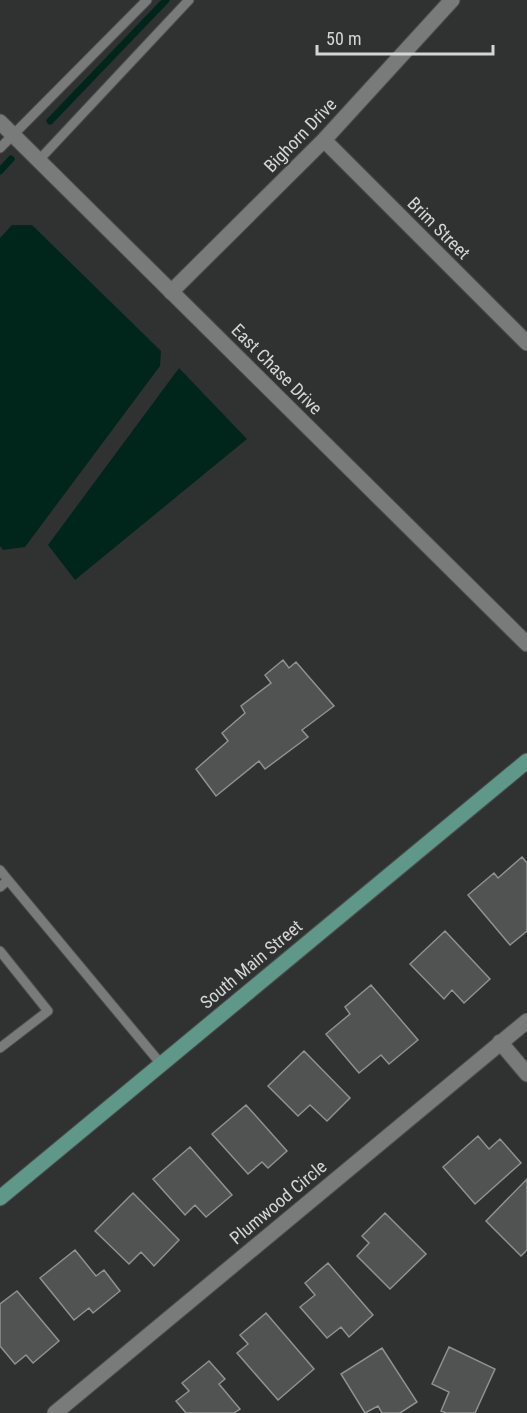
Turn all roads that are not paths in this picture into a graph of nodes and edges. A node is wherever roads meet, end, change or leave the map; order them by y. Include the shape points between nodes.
1 (147, 0) edge
2 (189, 0) edge
3 (452, 0) edge
4 (0, 122) edge
5 (13, 134) junction
6 (324, 140) junction
7 (0, 148) edge
8 (39, 160) junction
9 (171, 292) junction
10 (527, 343) edge
11 (527, 644) edge
12 (527, 761) edge
13 (0, 870) edge
14 (8, 880) junction
15 (0, 887) edge
16 (0, 951) edge
17 (527, 1021) edge
18 (500, 1042) junction
19 (0, 1048) edge
20 (161, 1064) junction
21 (527, 1074) edge
22 (0, 1198) edge
23 (55, 1413) edge

1 - 5 lane
2 - 8 lane
3 - 6 street, Bighorn Drive
4 - 5 street, East Chase Drive
5 - 7 lane
5 - 8 street, East Chase Drive
6 - 9 street, Bighorn Drive
6 - 10 street, Brim Street
8 - 9 street, East Chase Drive
9 - 11 street, East Chase Drive
12 - 20 main road, South Main Street
13 - 14 lane
14 - 15 lane
14 - 20 lane
16 - 19 lane via 48,1011
17 - 18 street, Plumwood Circle
18 - 21 street
18 - 23 street, Plumwood Circle
20 - 22 main road, South Main Street

